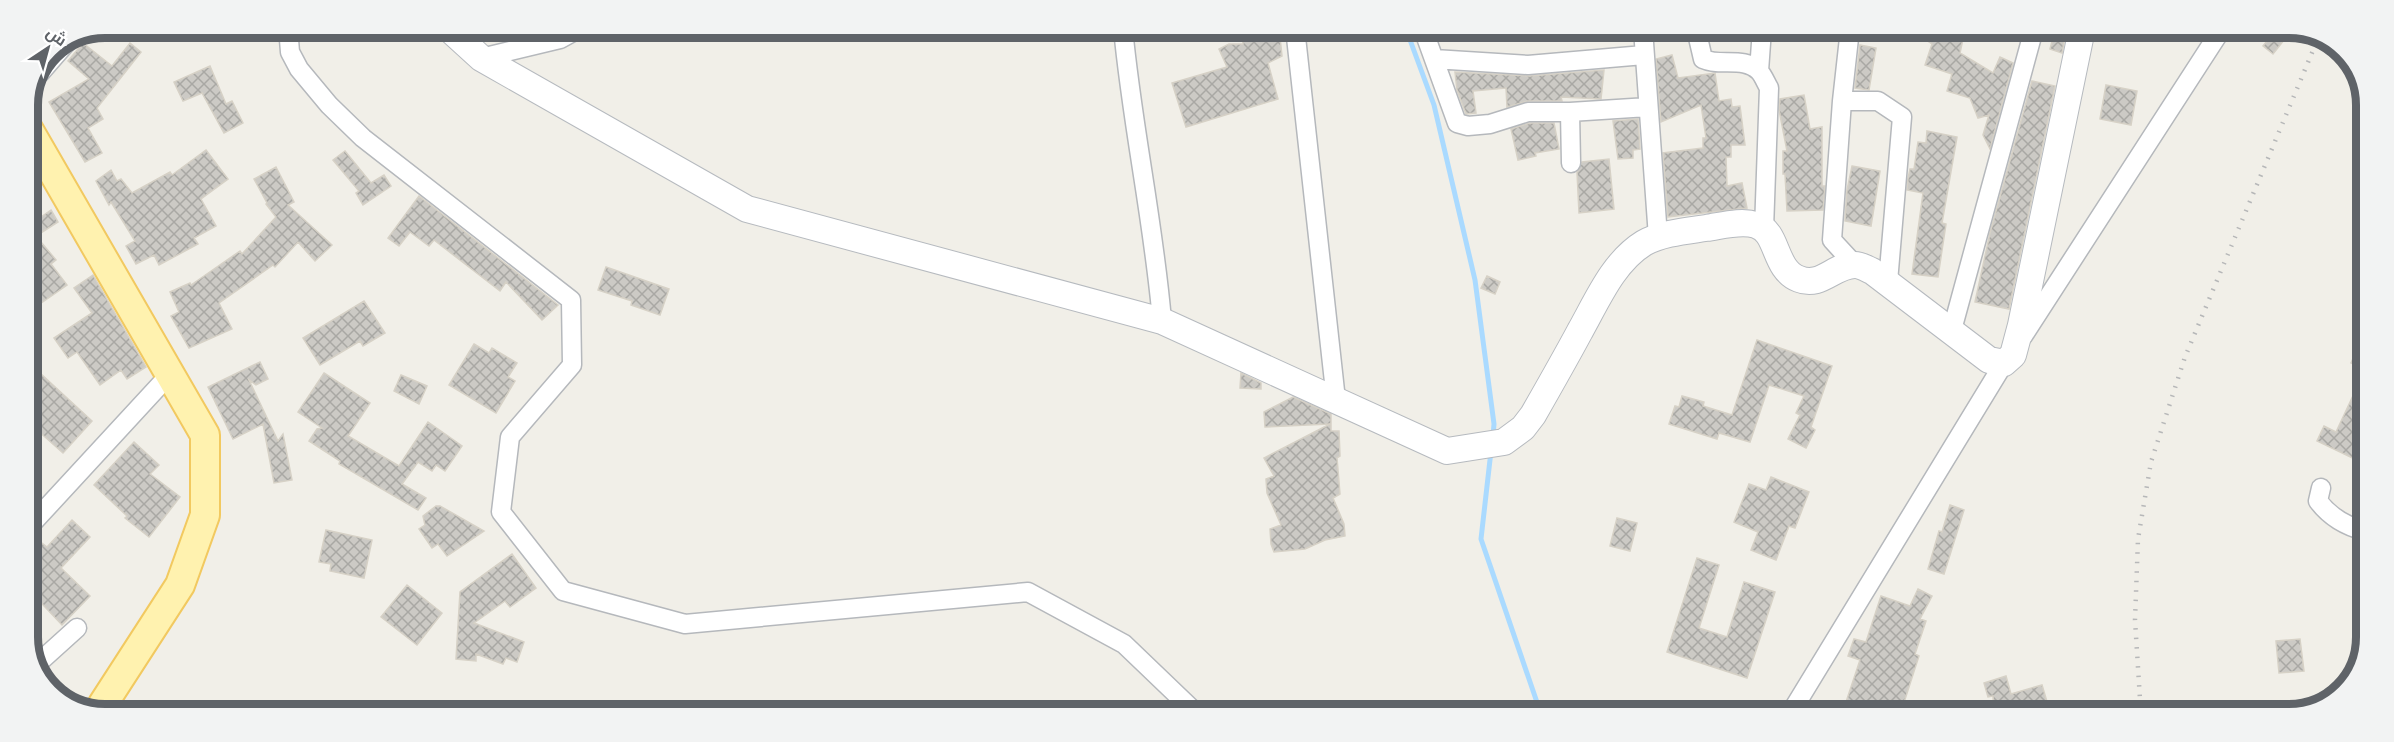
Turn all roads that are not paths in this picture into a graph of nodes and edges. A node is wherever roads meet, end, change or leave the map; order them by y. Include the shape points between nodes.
1 (289, 38) edge
2 (459, 38) edge
3 (562, 38) edge
4 (1124, 38) edge
5 (1295, 38) edge
6 (1426, 38) edge
7 (1643, 38) edge
8 (1698, 38) edge
9 (1761, 38) edge
10 (1849, 38) edge
11 (2032, 38) edge
12 (2080, 38) edge
13 (2216, 38) edge
14 (1644, 55) junction
15 (481, 58) junction
16 (1434, 59) junction
17 (1759, 71) junction
18 (1842, 101) junction
19 (1648, 107) junction
20 (1570, 112) junction
21 (38, 146) edge
22 (1571, 163) dead end
23 (1764, 229) junction
24 (1658, 237) junction
25 (1855, 265) junction
26 (1888, 282) junction
27 (1162, 321) junction
28 (1952, 330) junction
29 (2010, 355) junction
30 (170, 374) junction
31 (1336, 400) junction
32 (2321, 488) dead end
33 (38, 517) edge
34 (2356, 528) edge
35 (77, 628) dead end
36 (41, 656) edge
37 (103, 705) edge
38 (1188, 705) edge
39 (1796, 705) edge

1 - 38 street via 299,69 363,138 571,300 572,365 510,437 501,512 563,591 685,624 1028,592 1124,644
2 - 15 main road
3 - 15 street
4 - 27 street
5 - 31 street
6 - 16 street
7 - 14 street
8 - 17 street via 1703,59 1712,63 1744,63
9 - 17 street
10 - 18 street
11 - 28 street
12 - 29 main road
13 - 29 street
14 - 16 street via 1528,65
14 - 19 street
15 - 27 main road via 747,209
16 - 20 street via 1457,123 1490,123 1528,112
17 - 23 street via 1769,88
18 - 25 street via 1832,240
18 - 26 street via 1878,101 1902,117
19 - 20 street
19 - 24 street
20 - 22 street
21 - 30 main road
23 - 24 main road via 1746,223
23 - 25 main road via 1781,264 1791,276 1803,281 1817,281
24 - 31 main road via 1625,259 1533,415 1504,442 1447,451
25 - 26 main road
26 - 28 main road
27 - 31 main road
28 - 29 main road via 1989,360
29 - 39 street
30 - 33 street
30 - 37 main road via 205,435 206,514 180,585
32 - 34 street via 2318,501 2329,516
35 - 36 street

